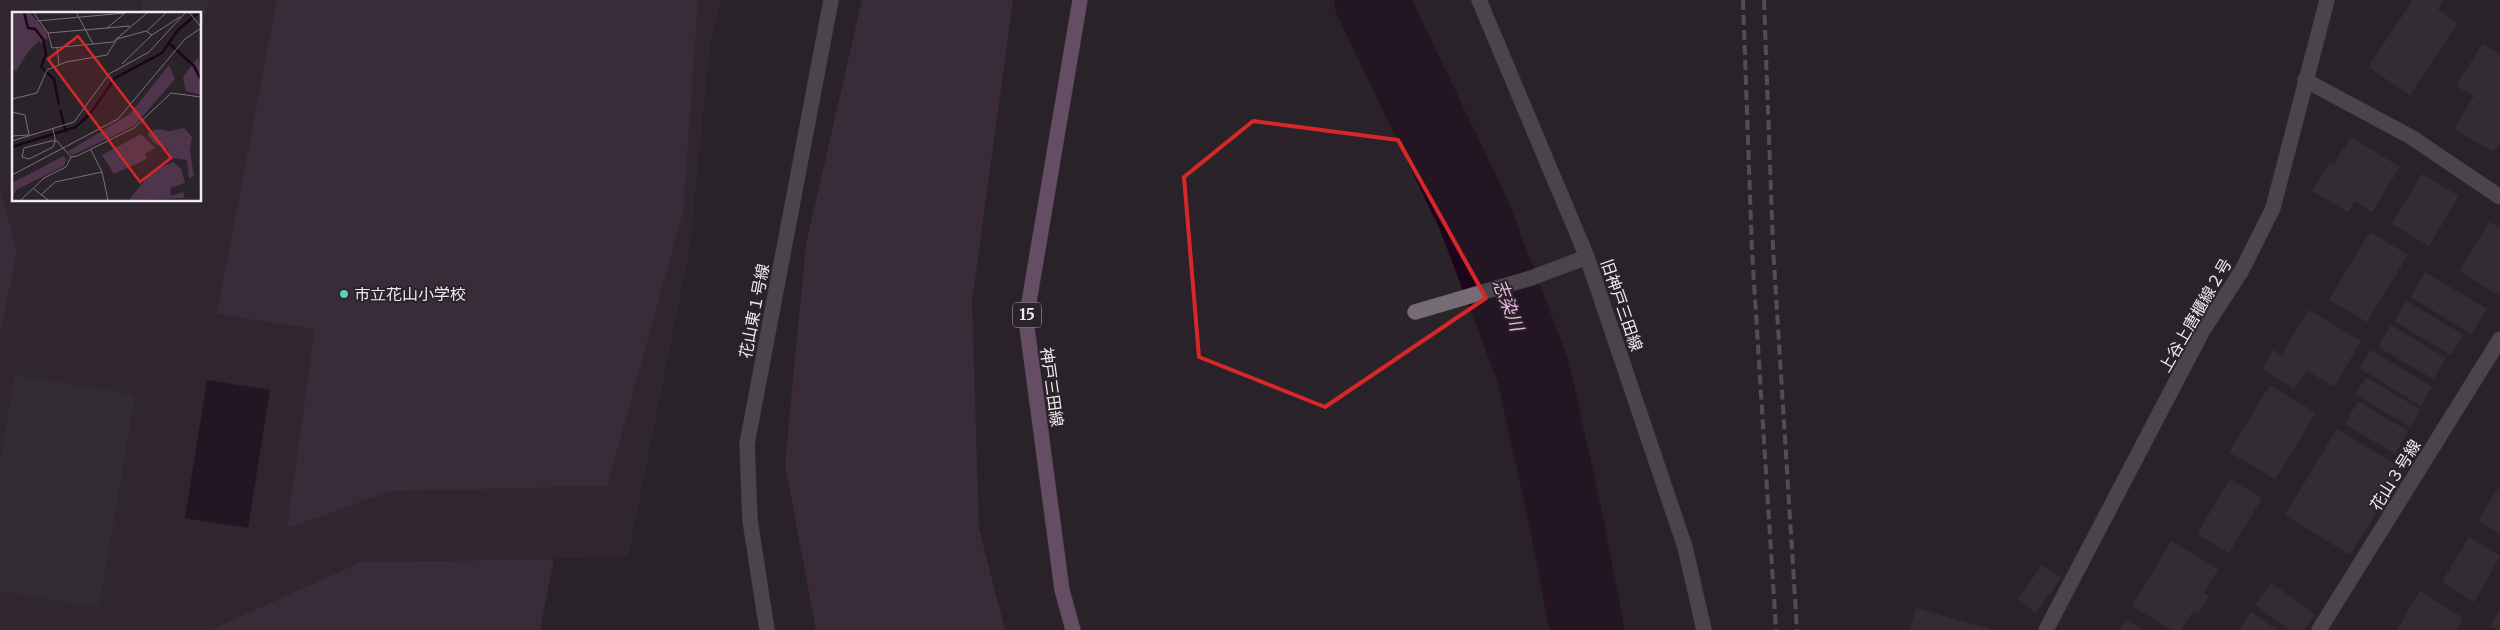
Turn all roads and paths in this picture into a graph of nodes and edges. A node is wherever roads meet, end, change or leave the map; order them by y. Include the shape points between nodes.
1 (831, 0) edge
2 (1080, 0) edge
3 (1479, 0) edge
4 (2327, 0) edge
5 (2305, 80) junction
6 (2500, 197) edge
7 (1587, 257) junction
8 (1416, 312) dead end
9 (2500, 339) edge
10 (767, 630) edge
11 (1073, 630) edge
12 (1704, 630) edge
13 (2046, 630) edge
14 (2320, 630) edge

1 - 10 street, 花山東１号線 via 747,444 750,520
2 - 11 main road, 神戸三田線 / 15 via 1026,320 1062,590
3 - 7 street, 旧神戸三田線
4 - 5 street, 上谷上唐櫃線２号
5 - 6 street via 2411,138
5 - 13 street, 上谷上唐櫃線２号 via 2273,208 2242,270 2202,332
7 - 8 street via 1531,278
7 - 12 street, 旧神戸三田線 via 1685,547
9 - 14 street, 花山３号線

